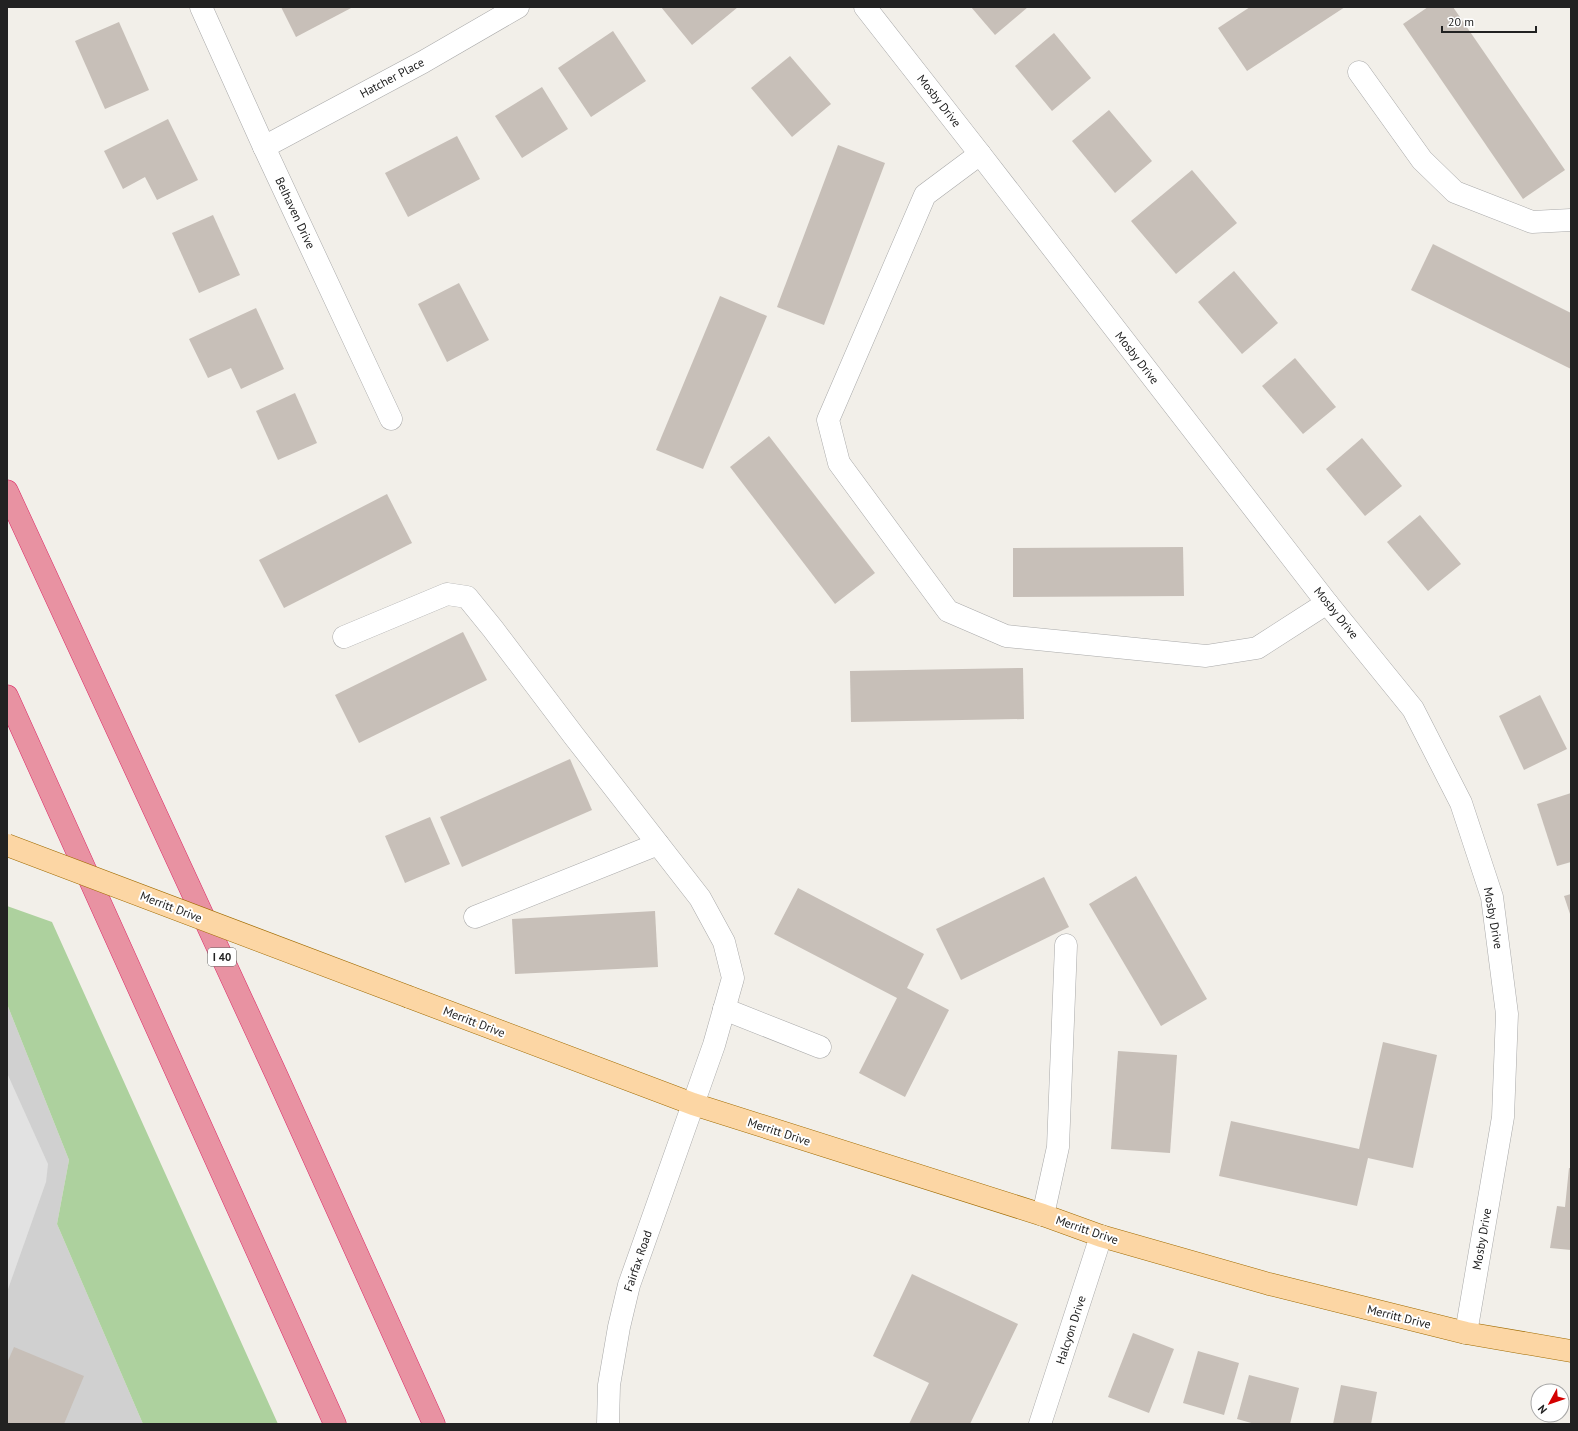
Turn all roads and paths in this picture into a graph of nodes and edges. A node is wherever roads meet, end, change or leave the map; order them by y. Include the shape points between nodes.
1 (201, 7) edge
2 (518, 7) edge
3 (865, 7) edge
4 (1360, 72) dead end
5 (264, 147) junction
6 (980, 154) junction
7 (1571, 220) edge
8 (391, 419) dead end
9 (7, 491) edge
10 (1327, 603) junction
11 (344, 637) dead end
12 (7, 696) edge
13 (658, 844) junction
14 (7, 845) edge
15 (475, 917) dead end
16 (1066, 944) dead end
17 (724, 1009) junction
18 (820, 1047) dead end
19 (693, 1104) junction
20 (1043, 1215) junction
21 (1101, 1236) junction
22 (1466, 1333) junction
23 (1571, 1351) edge
24 (335, 1424) edge
25 (434, 1424) edge
26 (608, 1424) edge
27 (1040, 1424) edge

1 - 5 street, Belhaven Drive
2 - 5 street, Hatcher Place via 423,62
3 - 6 street, Mosby Drive
4 - 7 street via 1422,160 1455,192 1532,222
5 - 8 street, Belhaven Drive
6 - 10 street, Mosby Drive
6 - 10 street via 925,195 828,420 839,463 948,611 1006,636 1206,656 1257,648
9 - 25 highway, I 40
10 - 22 street, Mosby Drive via 1413,709 1461,804 1492,897 1507,1007 1504,1117
11 - 13 street, Fairfax Road via 447,594 466,597
12 - 24 highway
13 - 15 street
13 - 17 street, Fairfax Road via 700,898 724,942 733,978
14 - 19 main road, Merritt Drive, bridge
16 - 20 street via 1058,1147
17 - 18 street
17 - 19 street, Fairfax Road
19 - 20 main road, Merritt Drive
19 - 26 street, Fairfax Road via 629,1285 609,1385
20 - 21 main road, Merritt Drive
21 - 22 main road, Merritt Drive via 1269,1284
21 - 27 street, Halcyon Drive
22 - 23 main road, Merritt Drive

